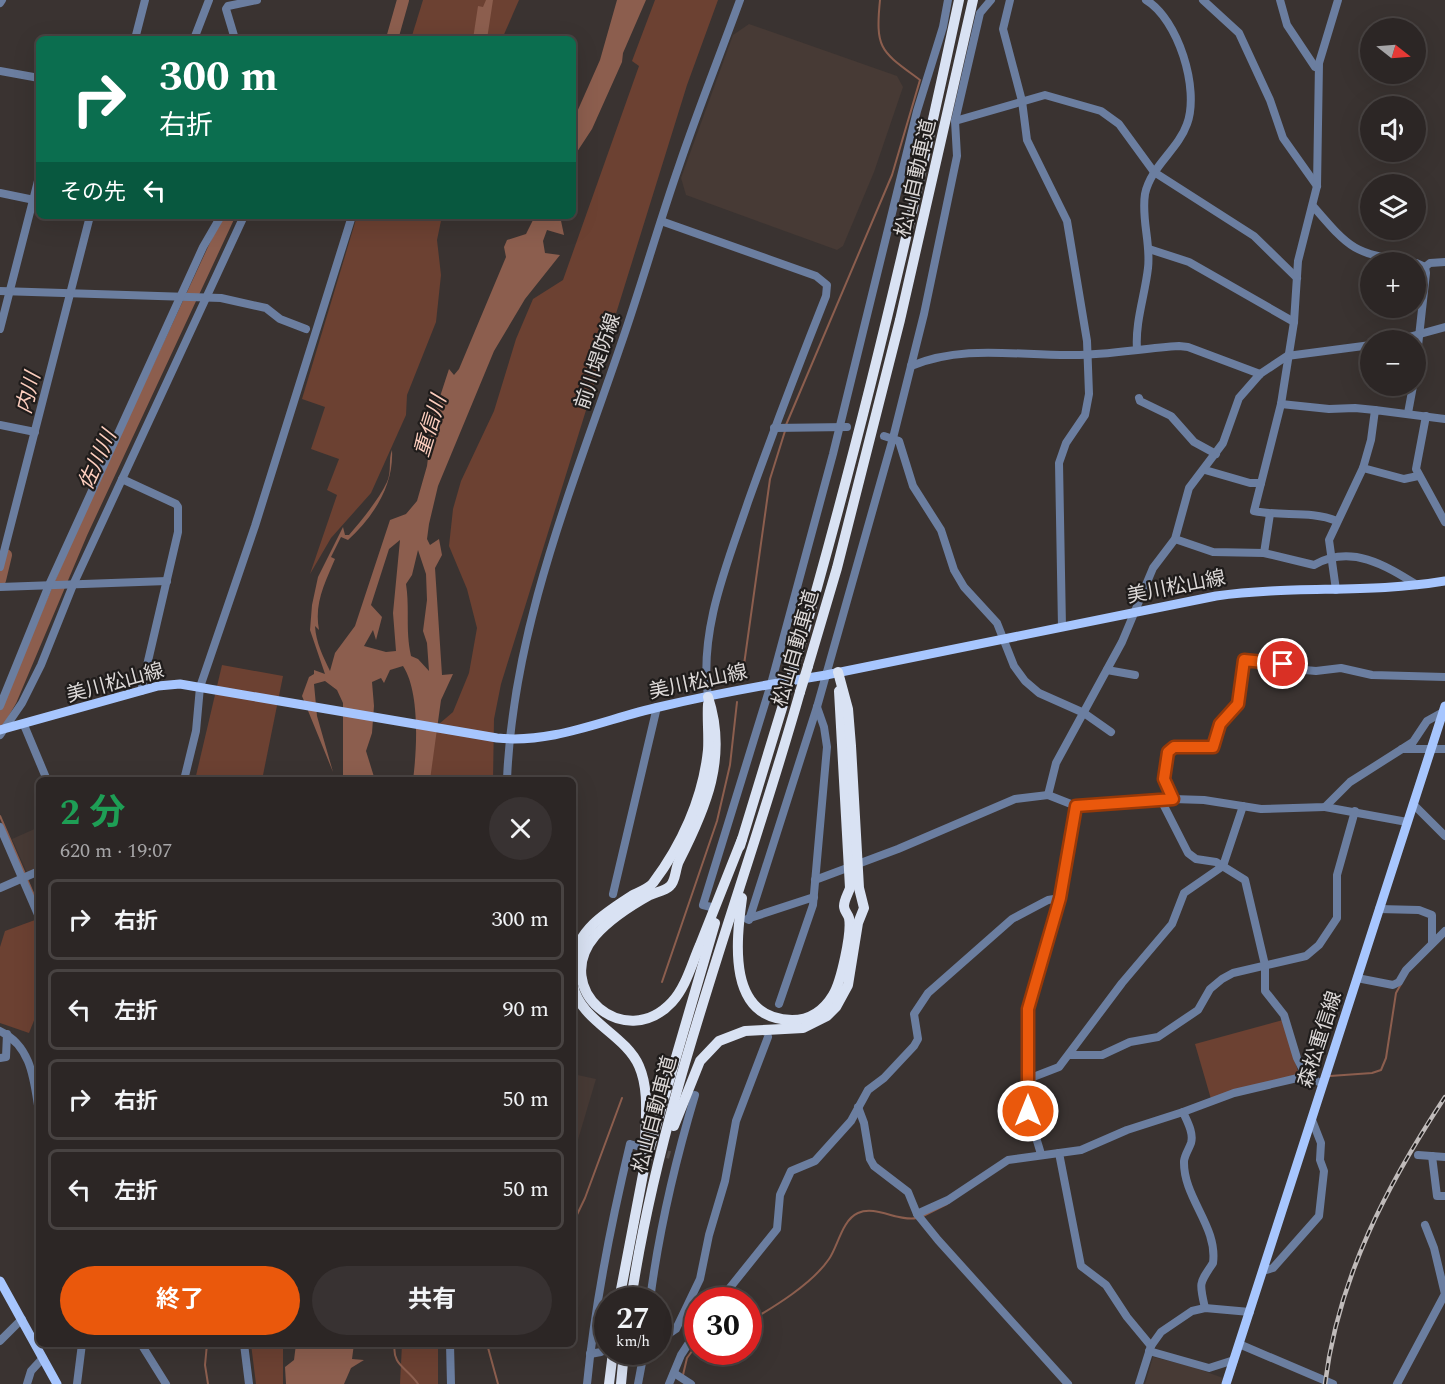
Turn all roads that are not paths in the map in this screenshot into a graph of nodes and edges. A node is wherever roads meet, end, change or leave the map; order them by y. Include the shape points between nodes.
1 (145, 0) edge
2 (209, 0) edge
3 (257, 0) edge
4 (740, 0) edge
5 (948, 0) edge
6 (959, 0) edge
7 (991, 0) edge
8 (1010, 0) edge
9 (1146, 0) edge
10 (1203, 0) edge
11 (1280, 0) edge
12 (1338, 0) edge
13 (972, 3) edge
14 (136, 36) edge
15 (195, 36) edge
16 (234, 36) edge
17 (1318, 68) junction
18 (0, 71) edge
19 (36, 77) edge
20 (1022, 101) junction
21 (955, 121) junction
22 (1154, 172) junction
23 (1317, 186) junction
24 (0, 193) edge
25 (36, 200) edge
26 (1313, 206) junction
27 (89, 219) edge
28 (220, 219) edge
29 (242, 219) edge
30 (351, 219) edge
31 (661, 221) junction
32 (1149, 249) junction
33 (1361, 252) edge
34 (1445, 262) edge
35 (1426, 266) edge
36 (1297, 278) junction
37 (0, 291) edge
38 (10, 291) junction
39 (70, 294) junction
40 (183, 296) junction
41 (203, 298) junction
42 (1294, 322) junction
43 (1445, 327) edge
44 (0, 329) edge
45 (306, 329) dead end
46 (1426, 331) edge
47 (1360, 347) edge
48 (1137, 349) junction
49 (1088, 354) junction
50 (1287, 357) junction
51 (911, 366) junction
52 (1260, 374) junction
53 (1411, 396) edge
54 (1138, 398) dead end
55 (1281, 404) junction
56 (1375, 410) junction
57 (1408, 413) junction
58 (1426, 416) junction
59 (1445, 419) edge
60 (0, 425) edge
61 (843, 427) junction
62 (778, 429) junction
63 (35, 432) junction
64 (889, 437) junction
65 (1216, 454) junction
66 (1363, 468) junction
67 (1205, 470) junction
68 (1418, 476) junction
69 (122, 478) junction
70 (1261, 483) junction
71 (1270, 514) junction
72 (1337, 521) junction
73 (1445, 522) edge
74 (1175, 539) junction
75 (1264, 553) junction
76 (1332, 556) junction
77 (0, 567) edge
78 (167, 580) junction
79 (1445, 581) edge
80 (51, 585) junction
81 (72, 585) junction
82 (1419, 586) junction
83 (0, 587) edge
84 (1336, 590) junction
85 (1133, 612) junction
86 (1062, 627) junction
87 (1002, 638) junction
88 (1107, 670) junction
89 (838, 672) junction
90 (826, 675) junction
91 (1135, 675) dead end
92 (1445, 677) edge
93 (771, 684) junction
94 (203, 688) junction
95 (141, 691) junction
96 (708, 697) junction
97 (0, 706) edge
98 (657, 707) junction
99 (817, 707) junction
100 (1444, 710) edge
101 (1084, 713) junction
102 (24, 725) junction
103 (2, 731) edge
104 (1111, 732) dead end
105 (508, 740) junction
106 (1401, 749) junction
107 (1431, 749) junction
108 (1445, 749) edge
109 (46, 777) edge
110 (185, 777) edge
111 (507, 777) edge
112 (1048, 795) junction
113 (1173, 799) junction
114 (1161, 800) junction
115 (1413, 804) junction
116 (1076, 806) junction
117 (1243, 806) junction
118 (1325, 807) junction
119 (1355, 811) junction
120 (1407, 822) junction
121 (0, 827) edge
122 (1445, 836) edge
123 (742, 839) junction
124 (853, 865) junction
125 (1223, 866) junction
126 (745, 870) junction
127 (36, 872) edge
128 (22, 878) junction
129 (815, 879) junction
130 (0, 888) edge
131 (613, 894) dead end
132 (814, 897) junction
133 (1060, 898) junction
134 (711, 907) dead end
135 (1379, 909) junction
136 (36, 910) edge
137 (1445, 931) edge
138 (1432, 943) junction
139 (576, 952) edge
140 (1265, 964) junction
141 (1357, 978) junction
142 (576, 990) edge
143 (779, 1004) dead end
144 (4, 1032) edge
145 (768, 1037) dead end
146 (1070, 1055) junction
147 (0, 1058) edge
148 (1306, 1076) junction
149 (1028, 1079) junction
150 (1323, 1084) junction
151 (36, 1093) edge
152 (696, 1095) dead end
153 (858, 1107) junction
154 (1183, 1112) junction
155 (1312, 1120) junction
156 (637, 1146) dead end
157 (1059, 1153) junction
158 (1041, 1154) junction
159 (1418, 1155) dead end
160 (1432, 1156) junction
161 (1445, 1156) edge
162 (645, 1164) junction
163 (657, 1166) junction
164 (1445, 1196) edge
165 (917, 1214) junction
166 (1425, 1225) dead end
167 (1263, 1271) junction
168 (0, 1281) edge
169 (621, 1287) edge
170 (634, 1287) edge
171 (652, 1287) edge
172 (730, 1287) edge
173 (1205, 1308) junction
174 (1250, 1312) junction
175 (22, 1319) junction
176 (672, 1332) edge
177 (0, 1341) edge
178 (1239, 1344) junction
179 (36, 1345) edge
180 (37, 1347) edge
181 (82, 1347) edge
182 (143, 1347) edge
183 (244, 1347) edge
184 (450, 1347) edge
185 (1150, 1349) junction
186 (684, 1350) edge
187 (590, 1354) junction
188 (594, 1354) edge
189 (43, 1358) junction
190 (1234, 1360) junction
191 (608, 1365) edge
192 (623, 1365) edge
193 (642, 1365) edge
194 (683, 1378) edge
195 (27, 1384) edge
196 (57, 1384) edge
197 (77, 1384) edge
198 (166, 1384) edge
199 (249, 1384) edge
200 (451, 1384) edge
201 (587, 1384) edge
202 (609, 1384) edge
203 (621, 1384) edge
204 (638, 1384) edge
205 (669, 1384) edge
206 (1068, 1384) edge
207 (1139, 1384) edge
208 (1226, 1384) edge
209 (1333, 1384) edge
210 (1397, 1384) edge

1 - 14 street
2 - 15 street
3 - 16 street via 228,6
4 - 31 street, 前川堤防線
5 - 61 street via 917,111
6 - 123 highway, 松山自動車道, bridge via 886,328 831,543
7 - 21 street via 980,13
8 - 20 street via 1003,29
9 - 22 street via 1167,19 1174,33 1192,96 1187,125
10 - 23 street via 1239,33 1283,138
11 - 17 street via 1287,26
12 - 17 street
13 - 126 highway, 松山自動車道, bridge via 837,568
17 - 23 street
18 - 19 street
20 - 21 street
20 - 22 street via 1051,96 1112,116
20 - 49 street via 1031,151 1067,221
21 - 51 street via 957,156
22 - 32 street via 1144,206
22 - 36 street via 1254,236
23 - 26 street
24 - 25 street
25 - 38 street
26 - 33 street via 1347,244
26 - 36 street
27 - 39 street
28 - 40 street
29 - 41 street
30 - 94 street
31 - 62 street via 816,276 827,285
31 - 105 street, 前川堤防線 via 554,539 522,664
32 - 42 street via 1189,261
32 - 48 street
34 - 35 street
36 - 42 street
37 - 38 street
38 - 39 street
38 - 44 street
39 - 40 street
39 - 63 street
40 - 41 street
40 - 80 street
41 - 45 street via 266,308 280,319
41 - 69 street
42 - 50 street
43 - 46 street
47 - 50 street
48 - 49 street
48 - 52 street via 1188,347
49 - 51 street via 966,351 928,358
49 - 86 street via 1085,415 1066,443 1059,463
50 - 52 street
50 - 55 street
51 - 64 street
52 - 65 street via 1234,407 1228,433
53 - 57 street
54 - 65 street via 1171,416 1194,442
55 - 56 street
55 - 70 street
56 - 57 street
56 - 66 street
57 - 58 street
58 - 59 street
58 - 68 street
60 - 63 street
61 - 62 street
61 - 93 street
62 - 96 street via 714,607 706,657
63 - 77 street
64 - 87 street via 899,441 913,486 941,530 954,570 997,623
64 - 90 street
65 - 67 street
66 - 68 street via 1404,479
66 - 72 street
67 - 70 street
67 - 74 street via 1186,494
68 - 73 street
69 - 78 street via 178,507 178,532
69 - 81 street
70 - 71 street via 1254,511
71 - 72 street via 1313,514
71 - 75 street
72 - 76 street via 1329,540
74 - 75 street via 1213,552
74 - 85 street via 1153,568
75 - 76 street via 1314,565
76 - 82 street via 1365,557
76 - 84 street
78 - 81 street
78 - 95 street
79 - 82 main road, 美川松山線
80 - 81 street
80 - 83 street
80 - 97 street
81 - 103 street via 41,665
82 - 84 main road, 美川松山線
84 - 85 main road, 美川松山線 via 1248,591
85 - 86 main road, 美川松山線
85 - 88 street
86 - 87 main road, 美川松山線
87 - 89 main road, 美川松山線
87 - 101 street via 1014,666 1031,688
88 - 91 street
88 - 101 street
89 - 90 main road, 美川松山線
89 - 124 highway
90 - 93 main road, 美川松山線
90 - 99 street
92 - 113 street via 1372,675 1341,668 1316,671 1244,660 1238,704 1220,724 1213,747 1174,747 1166,755 1164,779
93 - 96 main road, 美川松山線
93 - 134 street via 703,905
94 - 95 main road, 美川松山線 via 180,684
94 - 105 main road, 美川松山線
94 - 110 street
95 - 102 main road, 美川松山線
96 - 98 main road, 美川松山線
96 - 123 highway via 716,719 717,748 702,814 675,868 673,884 605,927 590,943 581,978 598,1008 618,1019 640,1021 674,1000
96 - 139 highway via 704,779 670,859 652,884 590,927
98 - 105 main road, 美川松山線 via 565,734
98 - 131 street
99 - 129 street via 827,747
99 - 132 street via 747,919
100 - 106 street via 1427,721 1417,737
100 - 107 main road, 森松重信線
101 - 104 street
101 - 112 street via 1056,763
102 - 103 main road, 美川松山線
102 - 109 street
105 - 111 street, 前川堤防線
106 - 107 street
106 - 118 street via 1350,782
107 - 108 street
107 - 115 main road, 森松重信線
112 - 116 street
112 - 124 street via 999,805
113 - 114 street
113 - 117 street
114 - 116 street
114 - 125 street via 1188,853
115 - 120 main road, 森松重信線
115 - 122 street
116 - 133 street
117 - 118 street
117 - 125 street
118 - 119 street
119 - 120 street
119 - 140 street via 1337,875 1338,905 1333,926 1306,956
120 - 135 main road, 森松重信線
121 - 128 street
123 - 162 highway, 松山自動車道 via 696,981
124 - 126 highway via 844,904 849,919 839,983 822,1009 798,1020 784,1020 758,1008 743,987 737,957
124 - 129 street
124 - 163 highway via 864,908 843,997 816,1023 785,1030 745,1031 730,1035 709,1049 700,1061
125 - 140 street via 1245,880
125 - 146 street via 1184,893 1172,924 1122,983
126 - 163 highway, 松山自動車道
127 - 128 street
128 - 130 street
128 - 136 street
129 - 132 street
132 - 143 street
133 - 149 street via 1028,1009
133 - 153 street via 1012,919 928,993 914,1014 918,1038 914,1046 868,1090
135 - 138 street via 1419,910 1432,915
135 - 141 main road, 森松重信線
137 - 138 street
138 - 141 street via 1393,985
140 - 146 street via 1233,973 1213,984 1198,1010 1158,1037 1130,1042 1102,1055
140 - 148 street via 1265,991 1284,1015
141 - 150 main road, 森松重信線
142 - 162 highway via 588,1011 625,1045 639,1066 646,1098
144 - 147 street via 6,1057
144 - 151 street via 12,1036 32,1067
145 - 176 street via 736,1121 700,1279
146 - 149 street via 1059,1067
148 - 150 street
148 - 154 street
149 - 158 street via 1028,1111
150 - 155 main road, 森松重信線
152 - 171 street via 673,1155
153 - 165 street via 870,1159 908,1192
153 - 172 street via 851,1121 815,1161 791,1171 780,1195 777,1229
154 - 157 street via 1081,1150
154 - 173 street via 1192,1142 1184,1160 1186,1170 1194,1199 1214,1241 1213,1263 1203,1275 1201,1285
155 - 167 main road, 森松重信線
155 - 167 street via 1321,1143 1324,1171 1319,1216 1273,1268
156 - 187 street via 630,1144 620,1185
157 - 158 street
157 - 185 street via 1081,1266 1106,1285
158 - 165 street via 1008,1160 948,1200
159 - 160 street
160 - 161 street
160 - 164 street via 1437,1196
162 - 169 highway, 松山自動車道
163 - 170 highway, 松山自動車道
165 - 206 street
166 - 210 street via 1445,1294
167 - 174 main road, 森松重信線
168 - 175 main road
173 - 174 street
173 - 185 street via 1192,1311 1161,1332
174 - 178 main road, 森松重信線
175 - 177 street
175 - 179 main road
178 - 190 main road, 森松重信線
178 - 209 street
180 - 189 main road
181 - 197 street
182 - 198 street
183 - 199 street
184 - 200 street
185 - 190 street via 1209,1368
185 - 207 street
186 - 194 street
187 - 188 street
187 - 201 street
189 - 195 street
189 - 196 main road
190 - 208 main road, 森松重信線
191 - 202 highway
192 - 203 highway
193 - 204 street
194 - 205 street

